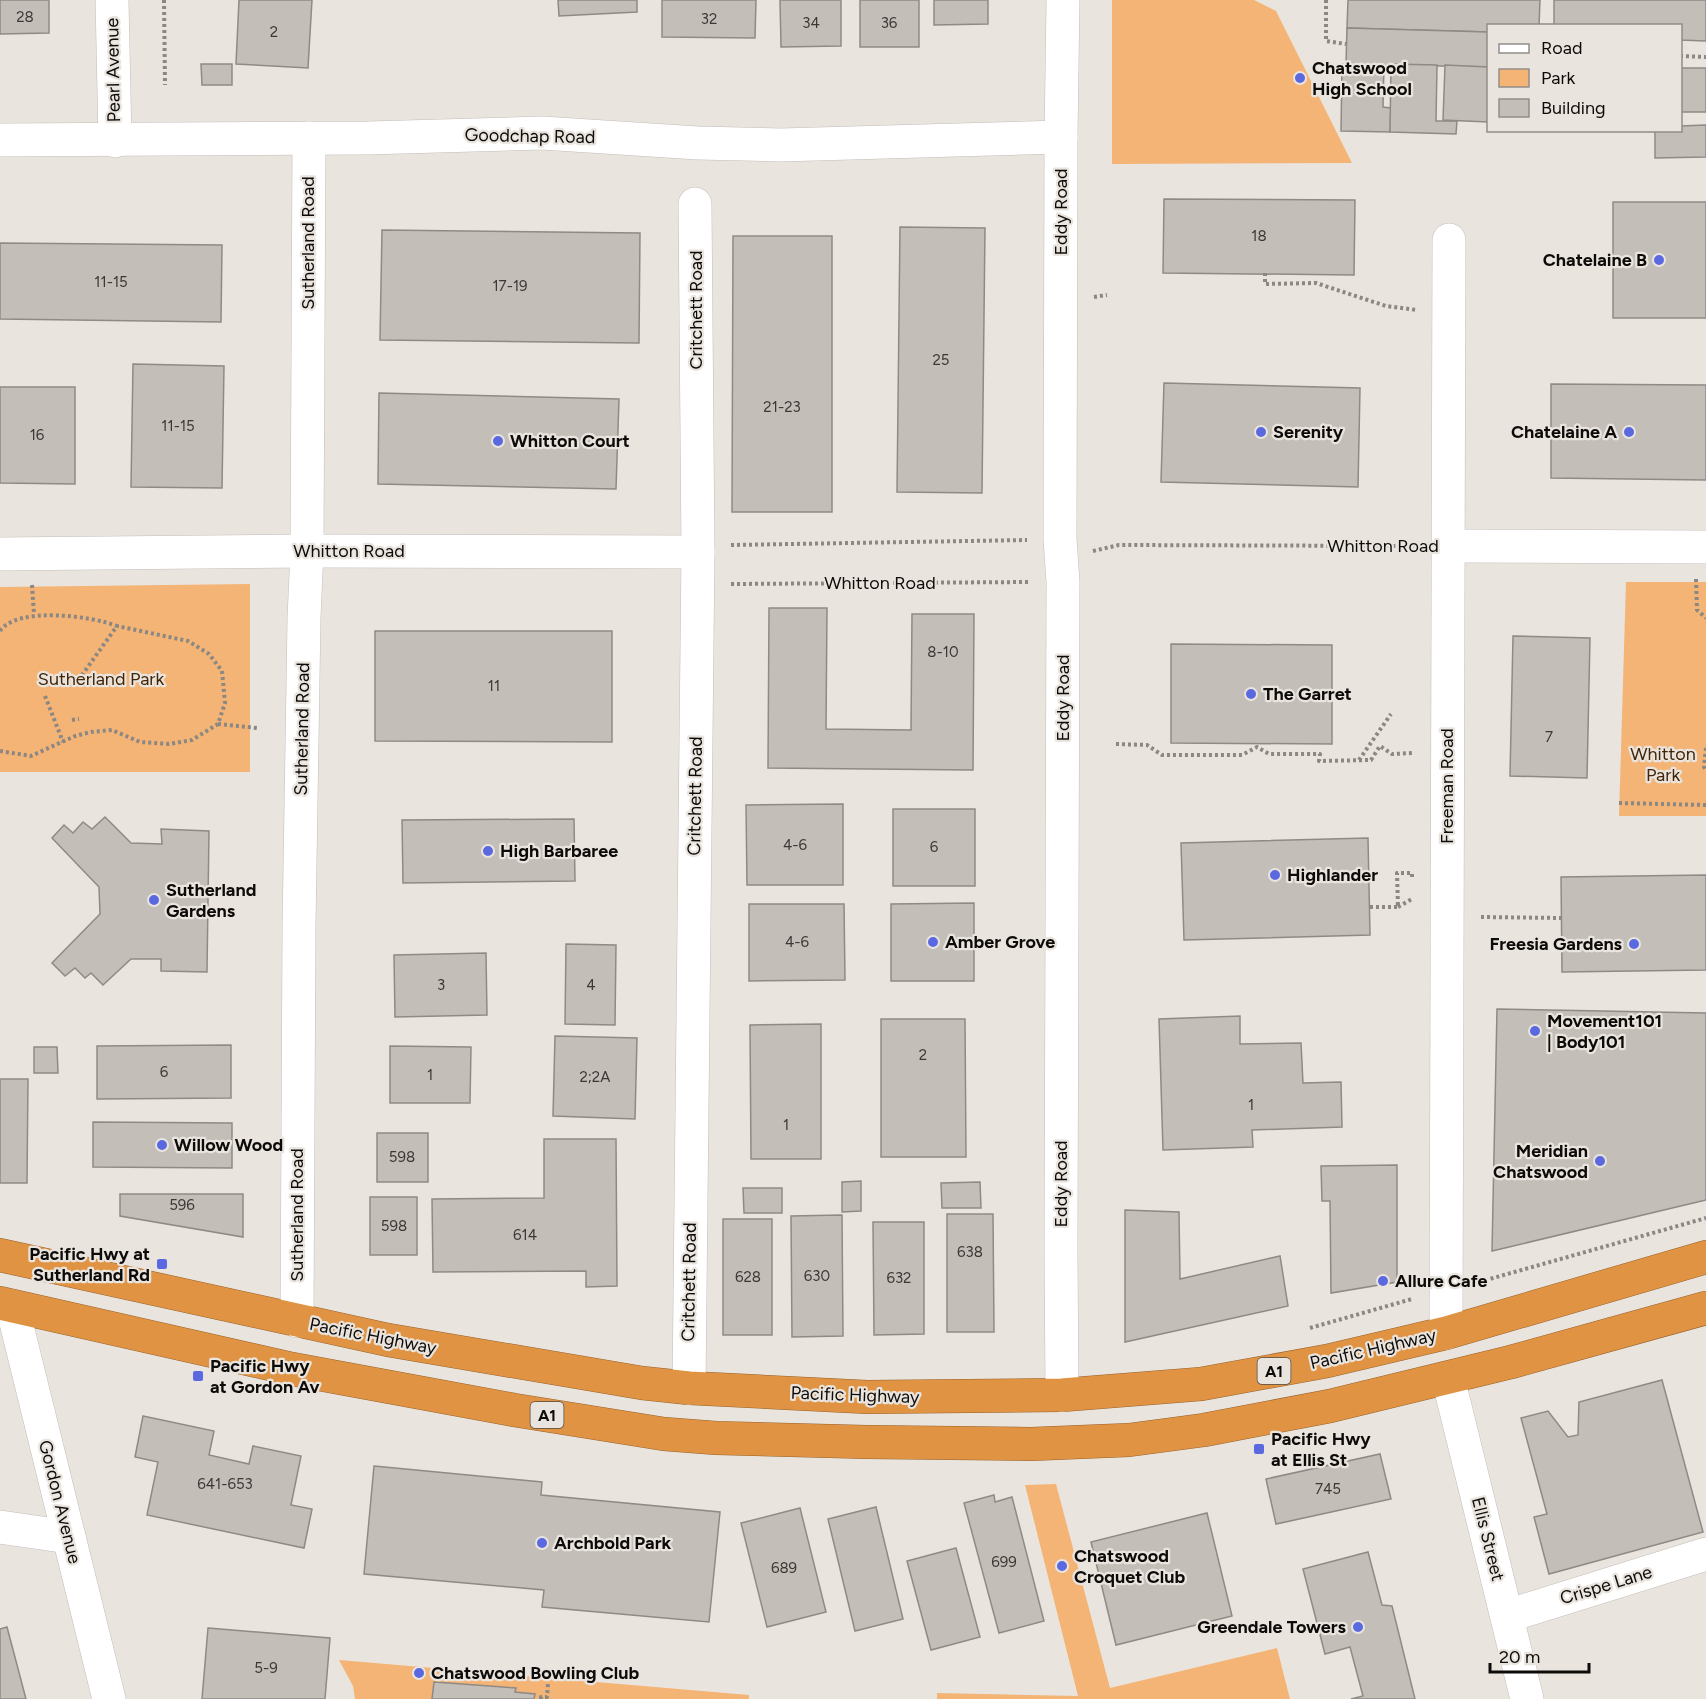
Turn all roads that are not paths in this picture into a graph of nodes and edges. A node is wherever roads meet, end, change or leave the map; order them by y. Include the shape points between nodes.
1 (112, 0) edge
2 (1063, 0) edge
3 (1061, 137) junction
4 (309, 138) junction
5 (0, 140) edge
6 (115, 141) junction
7 (695, 204) dead end
8 (1449, 240) dead end
9 (1448, 546) junction
10 (307, 551) junction
11 (0, 554) edge
12 (1701, 560) edge
13 (698, 568) junction
14 (0, 1255) edge
15 (1706, 1257) edge
16 (6, 1304) edge
17 (1706, 1308) edge
18 (297, 1321) junction
19 (1446, 1333) junction
20 (1448, 1378) junction
21 (689, 1388) junction
22 (1062, 1395) junction
23 (0, 1527) edge
24 (69, 1537) junction
25 (1706, 1554) edge
26 (1507, 1616) junction
27 (109, 1699) edge
28 (1527, 1699) edge

1 - 6 street, Pearl Avenue
2 - 3 street, Eddy Road
3 - 4 street, Goodchap Road via 781,145 542,133
3 - 22 street, Eddy Road
4 - 6 street, Goodchap Road
4 - 10 street, Sutherland Road
5 - 6 street, Goodchap Road
7 - 13 street, Critchett Road
8 - 9 street, Freeman Road
9 - 12 street, Whitton Road
9 - 19 street, Freeman Road
10 - 11 street, Whitton Road
10 - 13 street, Whitton Road
10 - 18 street, Sutherland Road via 299,927
13 - 21 street, Critchett Road
14 - 18 highway, Pacific Highway / A1
15 - 19 highway, Pacific Highway / A1
16 - 20 highway, A1 via 303,1371 514,1410 664,1434 716,1438 1031,1444 1129,1440 1318,1408
16 - 24 street, Gordon Avenue
17 - 20 highway, A1
18 - 21 highway, Pacific Highway / A1 via 499,1359
19 - 22 highway, Pacific Highway / A1 via 1327,1361 1201,1384
20 - 26 street, Ellis Street
21 - 22 highway, Pacific Highway / A1 via 867,1397
23 - 24 street
24 - 27 street, Gordon Avenue
25 - 26 street, Crispe Lane
26 - 28 street, Ellis Street

